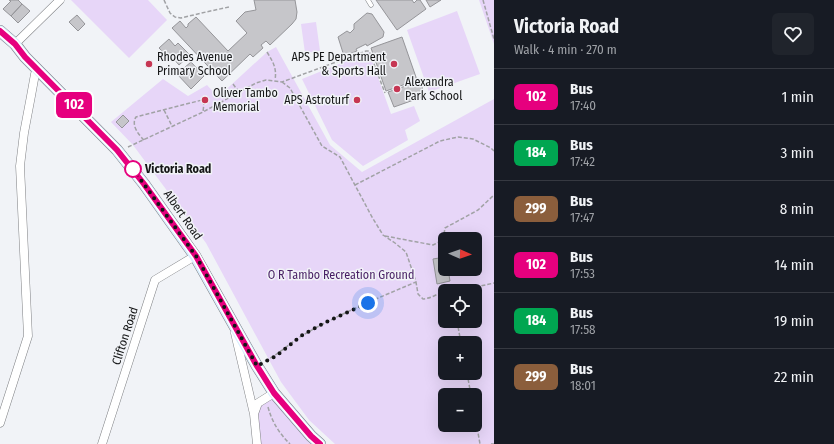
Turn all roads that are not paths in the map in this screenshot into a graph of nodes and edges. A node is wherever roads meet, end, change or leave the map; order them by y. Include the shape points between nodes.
1 (60, 0) edge
2 (368, 0) edge
3 (371, 5) dead end
4 (0, 30) edge
5 (15, 44) junction
6 (38, 70) junction
7 (196, 256) junction
8 (232, 321) junction
9 (270, 396) junction
10 (254, 414) junction
11 (0, 423) edge
12 (102, 444) edge
13 (257, 444) edge
14 (320, 444) edge

1 - 5 street
2 - 3 lane
4 - 5 main road, Albert Road
5 - 6 main road, Albert Road
6 - 7 main road, Albert Road via 117,150
6 - 11 street via 30,96 20,166 28,336
7 - 8 main road, Albert Road
7 - 12 street, Clifton Road via 155,280
8 - 9 main road
8 - 10 street, Albert Road
9 - 10 street via 258,403
9 - 14 main road
10 - 13 street, Albert Road

